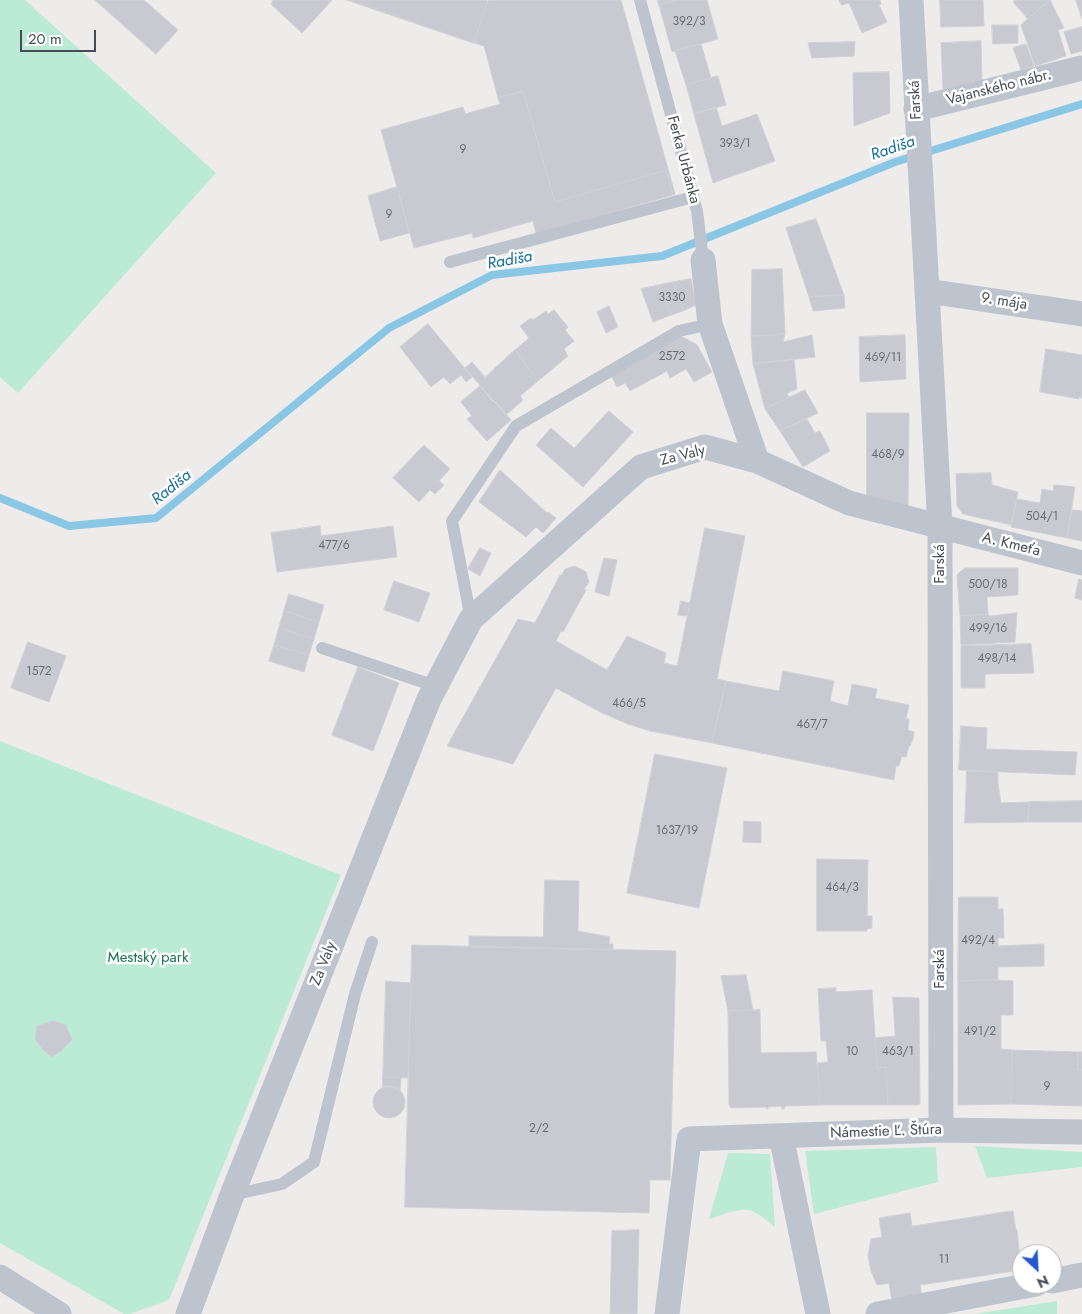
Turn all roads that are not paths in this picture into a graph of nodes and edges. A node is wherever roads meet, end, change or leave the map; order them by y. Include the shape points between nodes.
1 (640, 0) edge
2 (911, 0) edge
3 (1082, 68) edge
4 (917, 119) junction
5 (693, 197) junction
6 (703, 260) joint
7 (450, 262) dead end
8 (926, 291) junction
9 (1082, 314) edge
10 (710, 324) junction
11 (757, 461) junction
12 (940, 527) junction
13 (1082, 563) edge
14 (470, 619) junction
15 (322, 648) dead end
16 (435, 686) junction
17 (372, 942) dead end
18 (941, 1130) junction
19 (1082, 1132) edge
20 (781, 1136) junction
21 (232, 1195) junction
22 (1082, 1275) edge
23 (0, 1277) edge
24 (1062, 1279) edge
25 (1012, 1289) edge
26 (58, 1314) edge
27 (188, 1314) edge
28 (667, 1314) edge
29 (818, 1314) edge
30 (878, 1314) edge

1 - 5 lane, Ferka Urbánka
2 - 4 street, Farská
3 - 4 street, Vajanského nábr.
4 - 8 street, Farská
5 - 6 lane, Ferka Urbánka
5 - 7 lane
6 - 10 street, Ferka Urbánka
8 - 9 street, 9. mája
8 - 12 street, Farská
10 - 11 street, Ferka Urbánka
10 - 14 lane via 678,331 516,426 452,521
11 - 12 street, Za Valy via 849,503
11 - 14 street, Za Valy via 705,447 641,467
12 - 13 street, A. Kmeťa
12 - 18 street, Farská
14 - 16 street, Za Valy
15 - 16 lane
16 - 21 street, Za Valy
17 - 21 lane via 354,994 314,1162 282,1184
18 - 19 street, Námestie Ľ. Štúra
18 - 20 street, Námestie Ľ. Štúra
20 - 28 street, Námestie Ľ. Štúra via 689,1139
20 - 29 street
21 - 27 street, Za Valy
22 - 24 street
23 - 26 street
25 - 30 street

